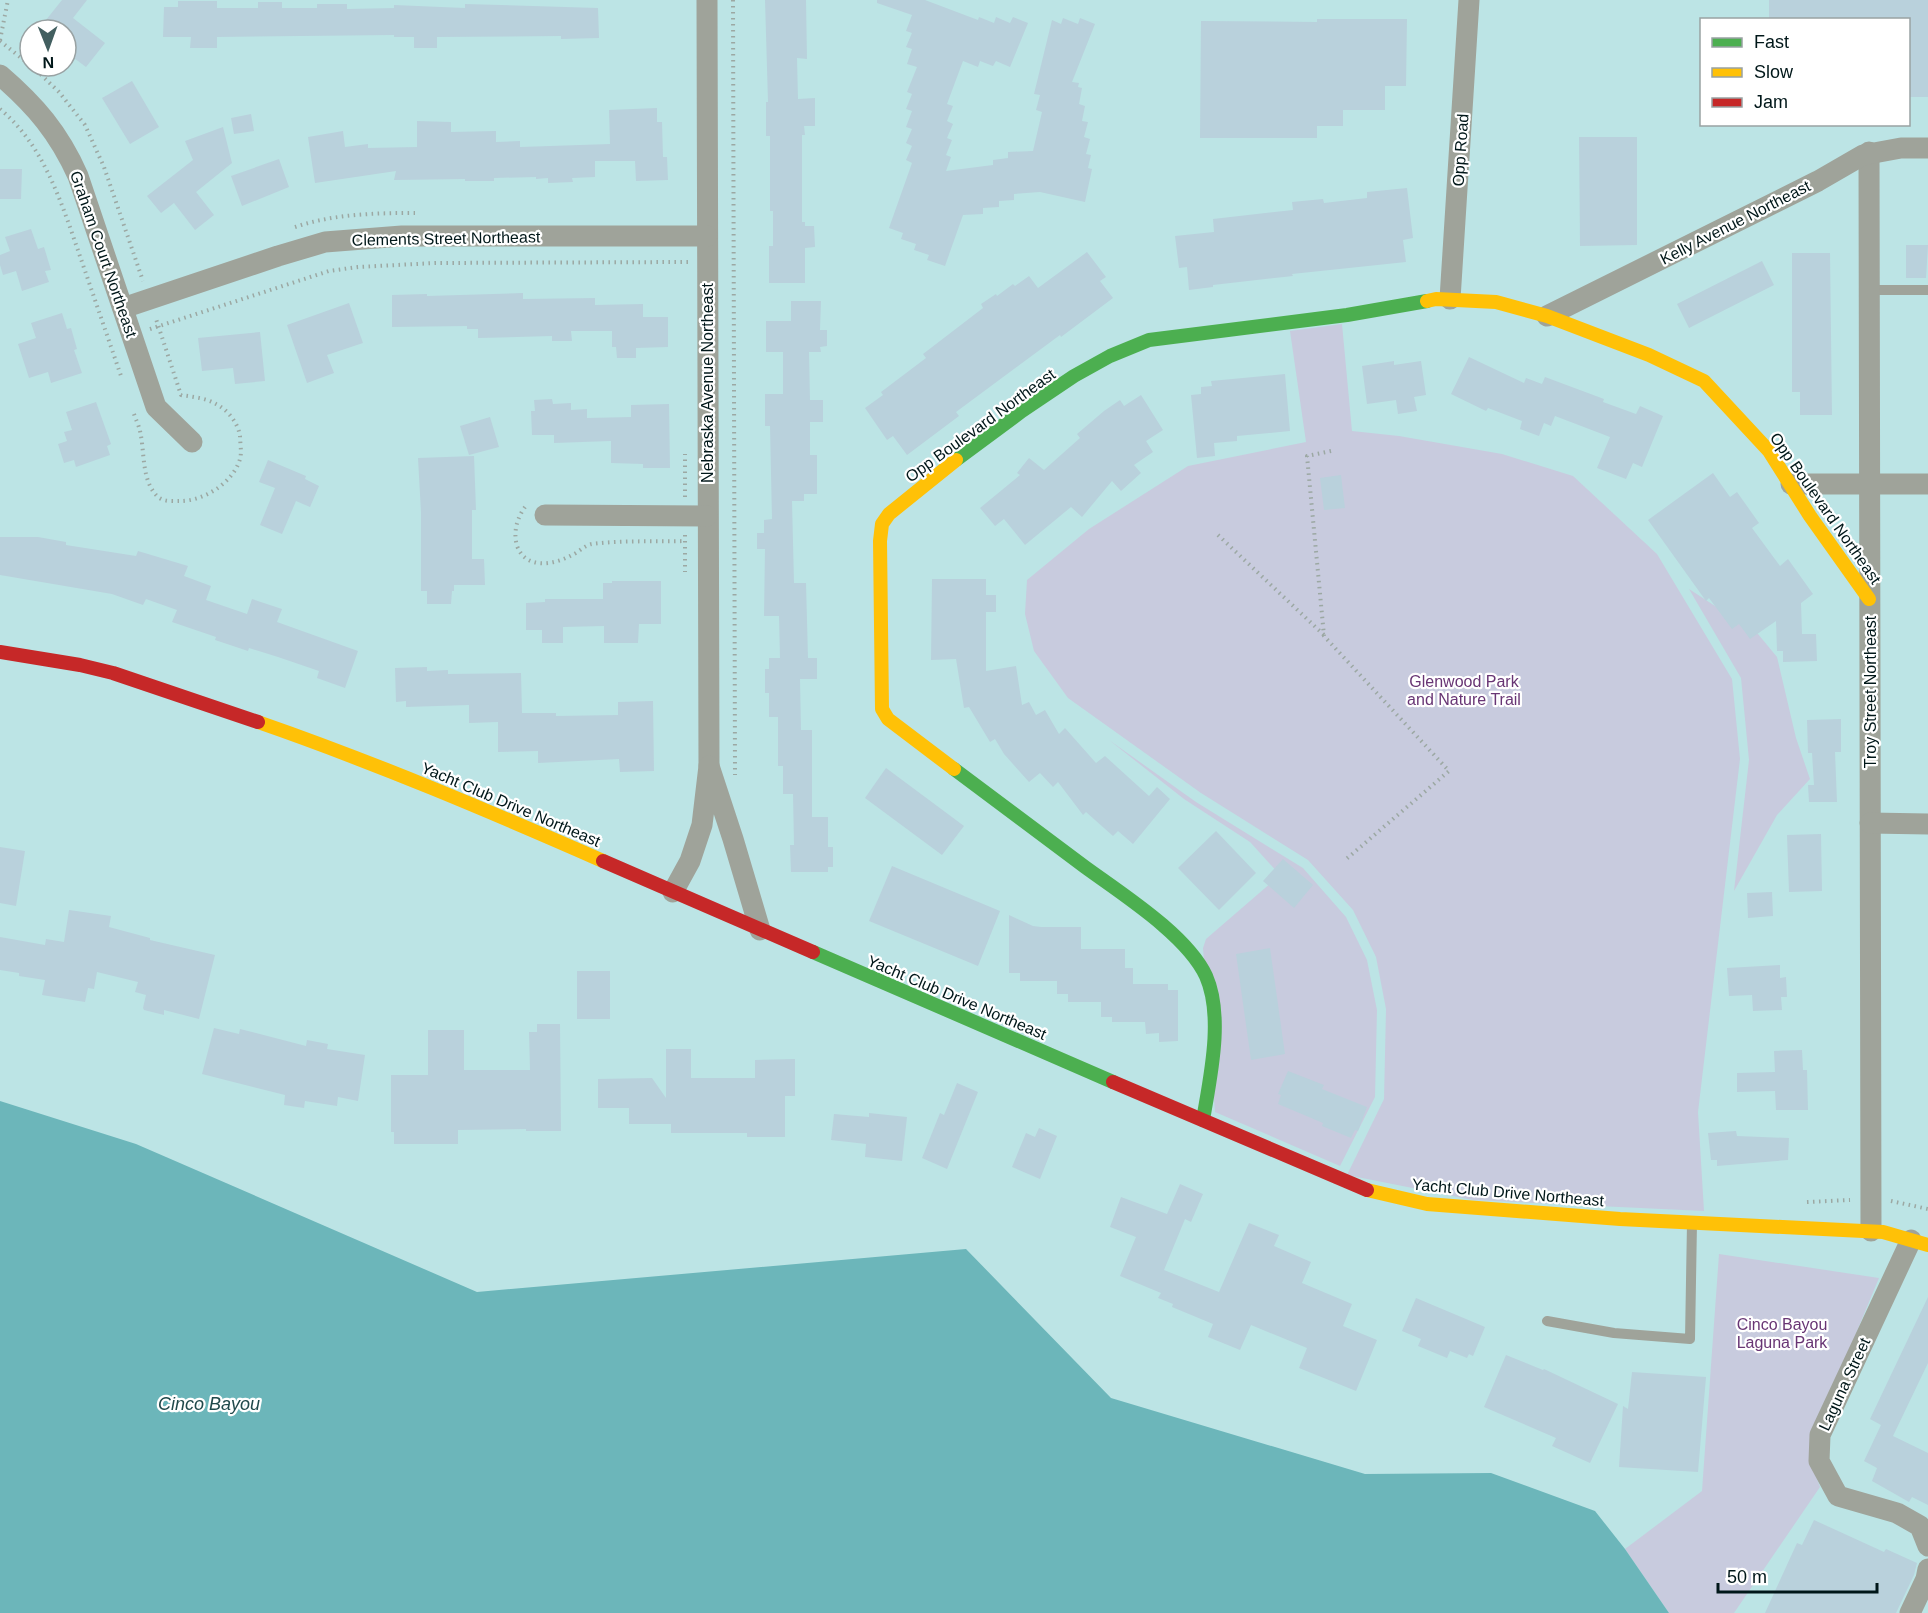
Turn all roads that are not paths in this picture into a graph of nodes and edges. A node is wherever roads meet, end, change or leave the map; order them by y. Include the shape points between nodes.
1 (707, 0) edge
2 (1469, 0) edge
3 (0, 75) edge
4 (1928, 148) edge
5 (1869, 152) junction
6 (707, 236) junction
7 (1869, 290) junction
8 (1928, 290) edge
9 (1450, 299) junction
10 (123, 308) junction
11 (1547, 316) junction
12 (192, 442) dead end
13 (1791, 484) junction
14 (1869, 484) junction
15 (1928, 484) edge
16 (545, 515) dead end
17 (707, 516) junction
18 (1869, 599) junction
19 (0, 652) edge
20 (709, 766) junction
21 (1870, 823) junction
22 (1928, 824) edge
23 (673, 892) junction
24 (760, 930) junction
25 (1203, 1120) junction
26 (1692, 1223) junction
27 (1871, 1231) junction
28 (1920, 1242) edge
29 (1547, 1321) dead end
30 (1928, 1546) edge
31 (1928, 1569) edge
32 (1910, 1613) edge

1 - 6 street, Nebraska Avenue Northeast
2 - 9 street, Opp Road
3 - 10 street, Graham Court Northeast via 47,121 70,158
4 - 5 street, Kelly Avenue Northeast
5 - 7 street, Troy Street Northeast
5 - 11 street, Kelly Avenue Northeast
6 - 10 street, Clements Street Northeast via 402,236 325,242
6 - 17 street, Nebraska Avenue Northeast
7 - 8 lane
7 - 14 street, Troy Street Northeast
9 - 11 street, Opp Boulevard Northeast via 1496,302
9 - 25 street, Opp Boulevard Northeast via 1168,336 1130,346 1046,393 960,456 882,524 882,709 888,719 1161,925 1196,958 1207,977 1213,1012 1210,1081
10 - 12 street, Graham Court Northeast via 156,407
11 - 13 street, Opp Boulevard Northeast via 1704,381 1769,451
13 - 14 street
13 - 18 street, Opp Boulevard Northeast
14 - 15 street
14 - 18 street, Troy Street Northeast
16 - 17 street
17 - 20 street, Nebraska Avenue Northeast
18 - 21 street, Troy Street Northeast
19 - 23 street, Yacht Club Drive Northeast via 113,673 342,752
20 - 23 street, Nebraska Avenue Northeast via 702,825 690,861
20 - 24 street, Nebraska Avenue Northeast
21 - 22 street
21 - 27 street, Troy Street Northeast
23 - 24 street, Yacht Club Drive Northeast
24 - 25 street, Yacht Club Drive Northeast
25 - 26 street, Yacht Club Drive Northeast via 1352,1185 1416,1202
26 - 27 street, Yacht Club Drive Northeast
26 - 29 lane via 1690,1339 1614,1333
27 - 28 street, Yacht Club Drive Northeast
28 - 30 street, Laguna Street via 1820,1435 1819,1461 1838,1496 1897,1513 1920,1526
31 - 32 street

